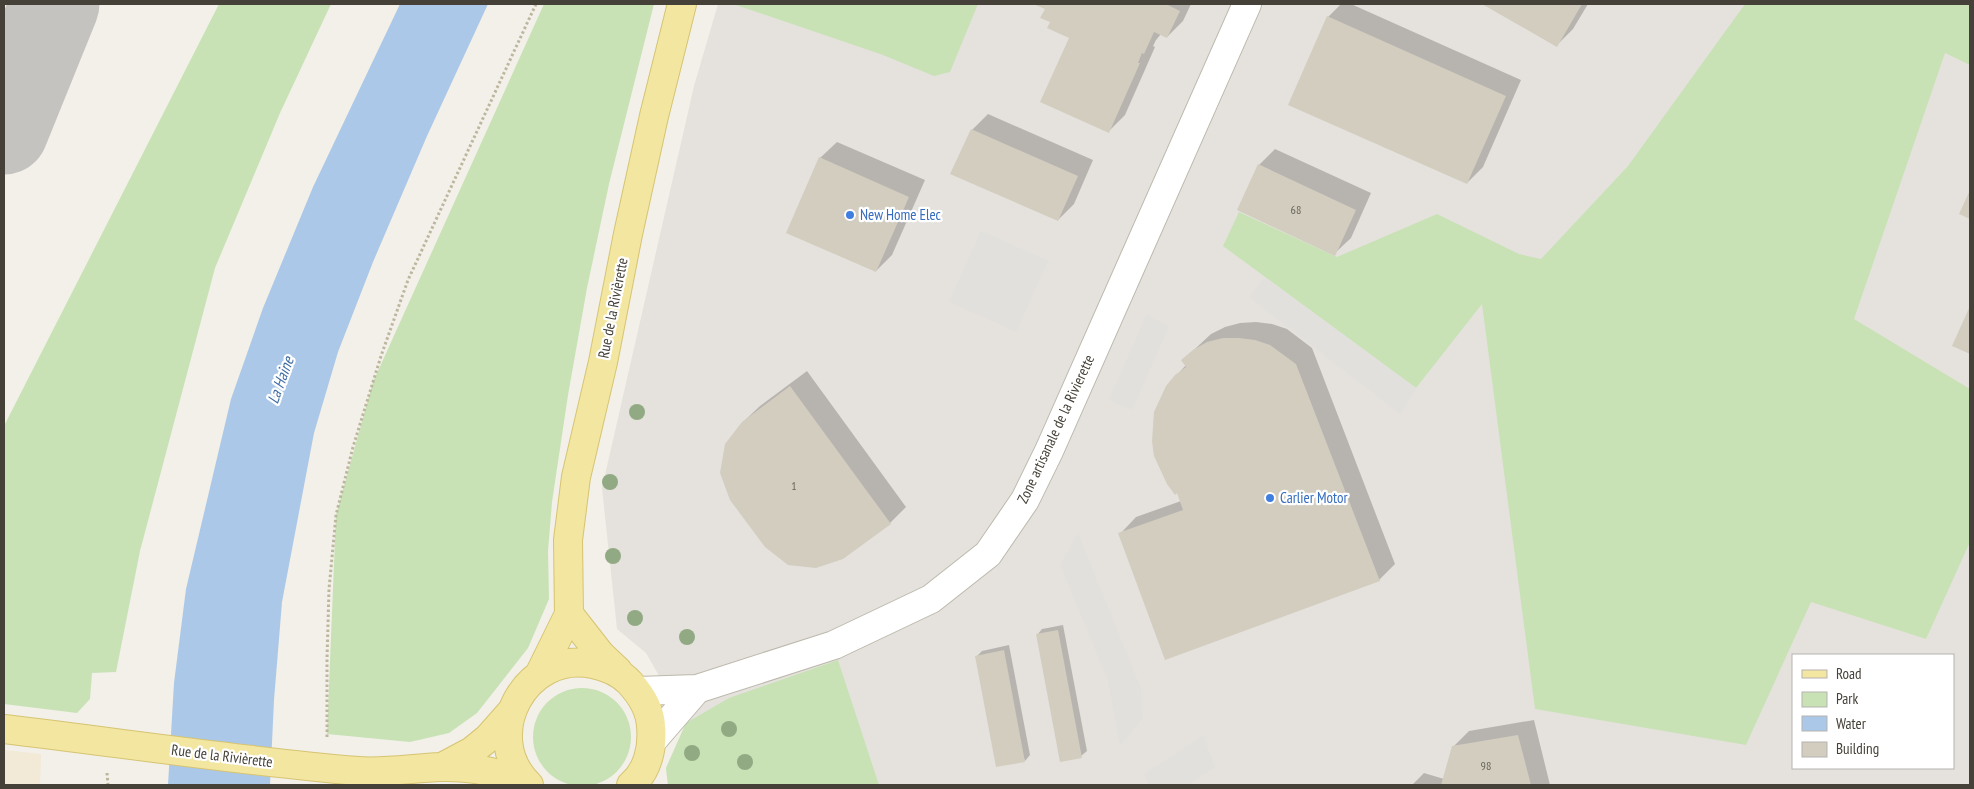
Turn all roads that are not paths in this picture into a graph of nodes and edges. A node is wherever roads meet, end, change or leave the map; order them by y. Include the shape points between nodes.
1 (682, 4) edge
2 (1247, 4) edge
3 (569, 614) junction
4 (539, 675) junction
5 (631, 684) junction
6 (697, 689) junction
7 (511, 712) junction
8 (4, 729) edge
9 (652, 741) junction
10 (442, 767) junction
11 (638, 781) edge
12 (528, 784) edge

1 - 3 main road, Rue de la Rivièrette via 650,134 576,477 568,540
2 - 6 street, Zone artisanale de la Rivierette via 1049,451 1025,500 988,554 931,599 834,645
3 - 4 main road, Rue de la Rivièrette
3 - 5 main road via 601,655
4 - 5 main road via 560,665 583,662 606,667
4 - 7 main road via 522,691
5 - 6 street, Zone artisanale de la Rivierette
5 - 9 main road via 642,696 650,718
6 - 9 street
7 - 10 main road, Rue de la Rivièrette via 472,751
7 - 12 main road via 508,735 512,758
8 - 10 main road, Rue de la Rivièrette via 364,771
9 - 11 main road
10 - 12 main road, Rue de la Rivièrette via 491,770

